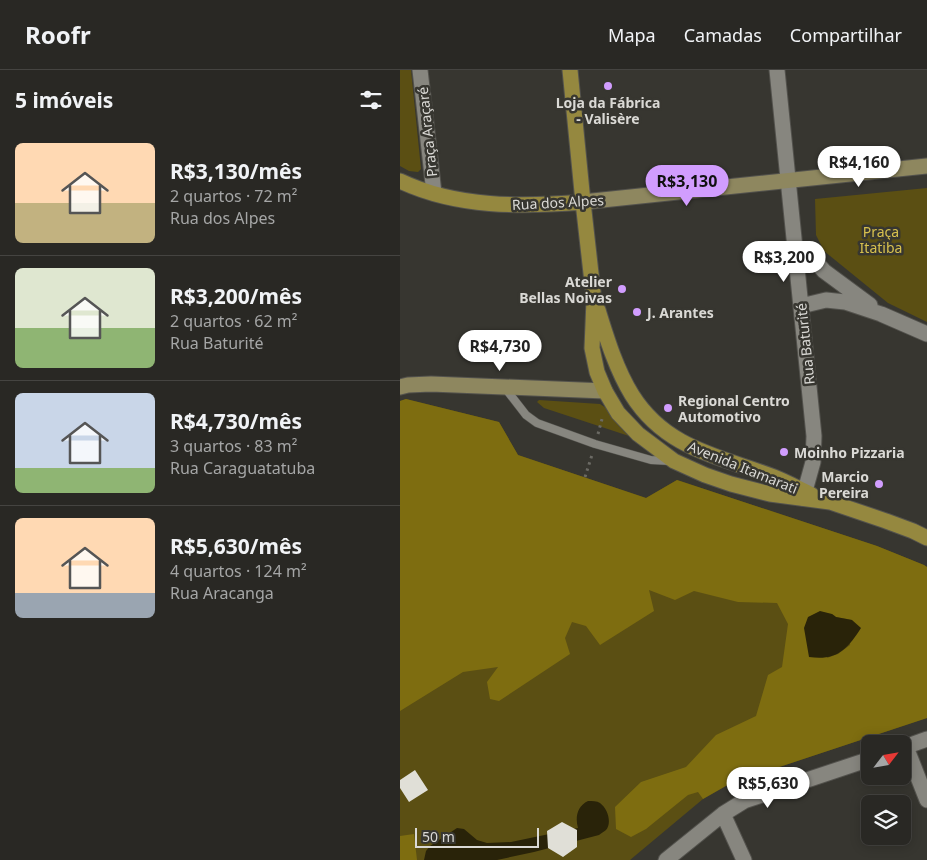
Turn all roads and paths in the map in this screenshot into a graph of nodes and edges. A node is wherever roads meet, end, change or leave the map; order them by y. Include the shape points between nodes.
1 (420, 70) edge
2 (570, 70) edge
3 (777, 70) edge
4 (927, 166) edge
5 (400, 181) edge
6 (788, 181) junction
7 (434, 194) junction
8 (583, 202) junction
9 (795, 251) junction
10 (594, 300) junction
11 (801, 306) junction
12 (881, 314) junction
13 (927, 334) edge
14 (400, 387) edge
15 (504, 387) junction
16 (605, 391) junction
17 (663, 430) junction
18 (674, 461) junction
19 (804, 495) junction
20 (927, 538) edge
21 (927, 739) edge
22 (911, 745) edge
23 (861, 762) edge
24 (911, 764) edge
25 (927, 800) edge
26 (724, 814) junction
27 (666, 860) edge
28 (744, 860) edge

1 - 7 street, Praça Araçaré
2 - 8 main road, Avenida Itamarati
3 - 6 street, Rua Baturité
4 - 6 street, Rua dos Alpes
5 - 7 main road, Rua dos Alpes
6 - 8 street, Rua dos Alpes
6 - 9 street, Rua Baturité
7 - 8 main road, Rua dos Alpes via 496,204
8 - 10 main road, Avenida Itamarati
9 - 11 street, Rua Baturité
9 - 12 street via 816,263
10 - 16 main road, Avenida Itamarati via 592,348
10 - 17 main road, Avenida Itamarati via 609,346 632,396
11 - 12 street via 834,300
11 - 19 street, Rua Baturité via 814,436 813,462
12 - 13 street
14 - 15 street via 431,384
15 - 16 street
15 - 18 lane via 526,415 537,423 651,460
16 - 17 main road via 619,395 644,419
16 - 18 main road, Avenida Itamarati via 618,413 638,434
17 - 19 main road, Avenida Itamarati via 682,443 775,478
18 - 19 main road, Avenida Itamarati via 731,484 770,494
19 - 20 main road, Avenida Itamarati via 886,521
21 - 22 street
23 - 26 street via 744,801
24 - 25 street
26 - 27 street
26 - 28 street

